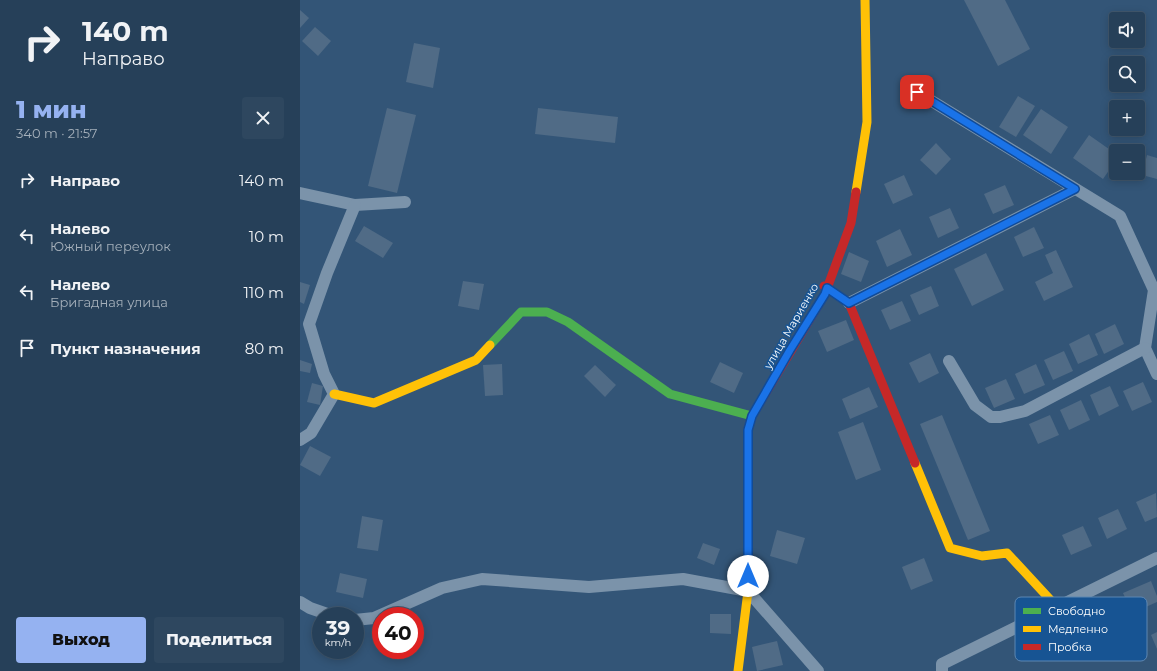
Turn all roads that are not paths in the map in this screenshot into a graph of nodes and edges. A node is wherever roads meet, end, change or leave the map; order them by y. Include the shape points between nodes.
1 (865, 0) edge
2 (917, 92) dead end
3 (1075, 189) junction
4 (300, 193) edge
5 (405, 202) dead end
6 (354, 205) junction
7 (826, 287) junction
8 (849, 303) junction
9 (305, 321) edge
10 (1145, 348) junction
11 (949, 361) dead end
12 (1157, 374) edge
13 (334, 394) junction
14 (752, 416) junction
15 (300, 440) edge
16 (1157, 558) edge
17 (748, 591) junction
18 (1048, 597) edge
19 (1077, 597) edge
20 (300, 602) edge
21 (312, 609) edge
22 (364, 619) edge
23 (1015, 628) edge
24 (738, 671) edge
25 (818, 671) edge
26 (942, 671) edge

1 - 7 street, улица Мариенко via 866,122 851,224
2 - 3 street
3 - 8 street
3 - 10 street via 1120,216 1154,290
4 - 6 street
5 - 6 street
6 - 9 street
7 - 8 street
7 - 14 street, улица Мариенко via 825,294
8 - 18 street via 950,548 982,556 1007,553
9 - 13 street
10 - 11 street via 1025,411 1000,417 991,416 975,405
10 - 12 street
13 - 14 street via 374,403 476,360 521,312 547,312 568,322 670,394
13 - 15 street via 311,433
14 - 17 street, улица Мариенко via 748,430
16 - 19 street
17 - 22 street via 683,579 589,587 482,580 442,588 374,618
17 - 24 street, улица Мариенко
17 - 25 street
20 - 21 street
23 - 26 street via 942,664

